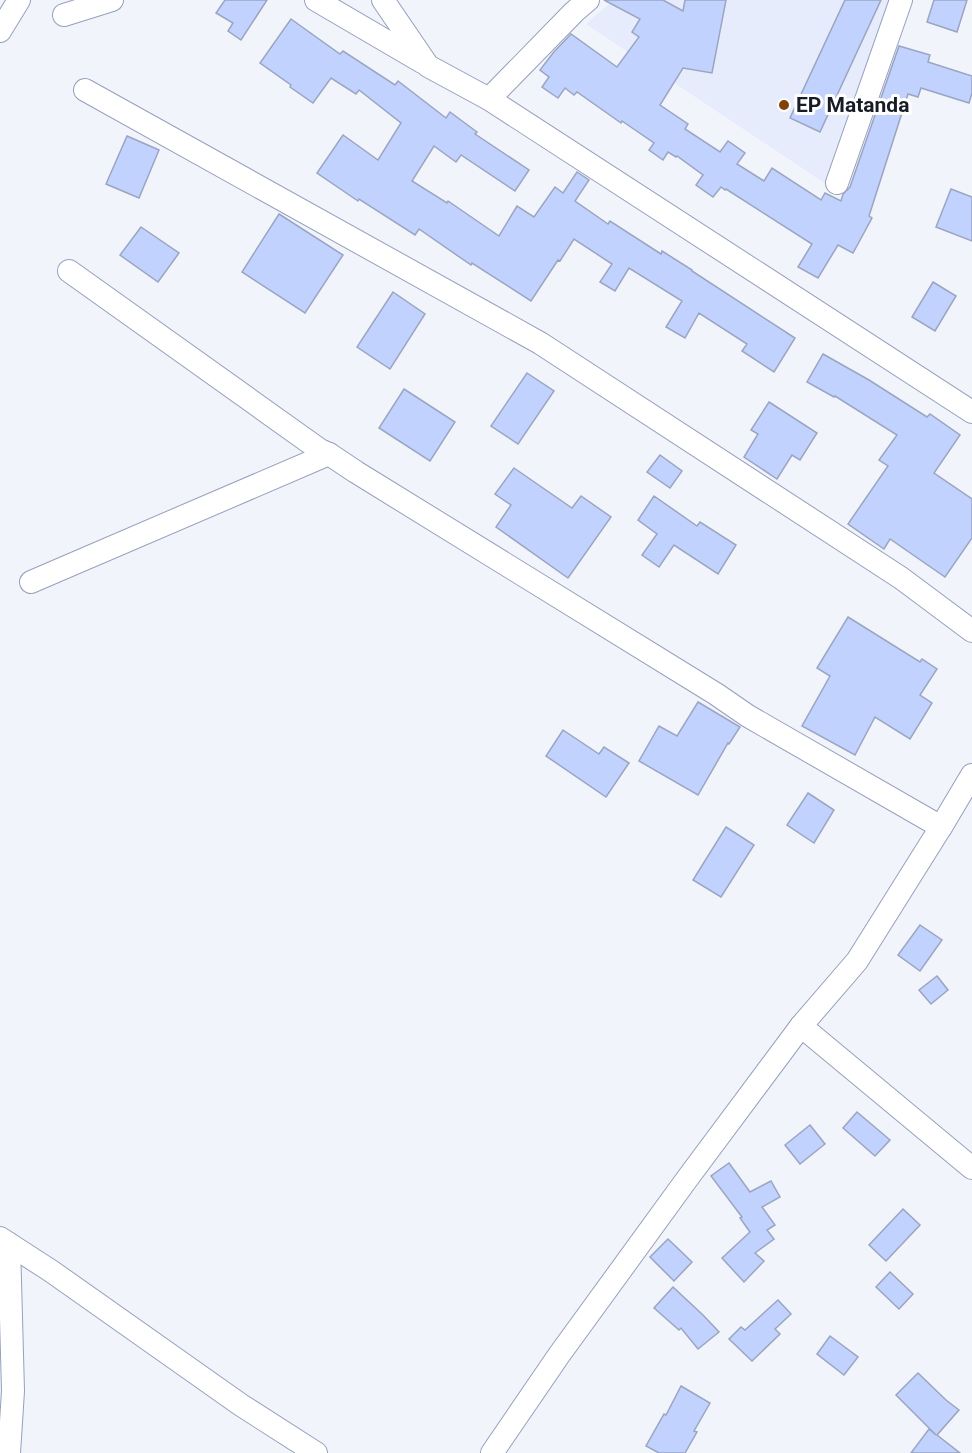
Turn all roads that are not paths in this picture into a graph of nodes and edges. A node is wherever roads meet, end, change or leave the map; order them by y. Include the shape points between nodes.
1 (19, 0) edge
2 (112, 0) edge
3 (316, 0) edge
4 (383, 0) edge
5 (588, 0) edge
6 (901, 0) edge
7 (64, 15) dead end
8 (0, 31) edge
9 (428, 66) junction
10 (85, 90) dead end
11 (489, 99) junction
12 (837, 183) dead end
13 (69, 271) dead end
14 (972, 412) edge
15 (329, 454) junction
16 (31, 582) dead end
17 (972, 632) edge
18 (972, 775) edge
19 (941, 827) junction
20 (801, 1026) junction
21 (972, 1168) edge
22 (4, 1241) edge
23 (9, 1453) edge
24 (316, 1453) edge
25 (492, 1453) edge

1 - 8 street
2 - 7 street
3 - 9 street
4 - 9 street
5 - 11 street
6 - 12 street
9 - 11 street
10 - 17 street via 540,343 901,578
11 - 14 street
13 - 15 street
15 - 16 street
15 - 19 street via 748,716
18 - 19 street
19 - 20 street via 857,961
20 - 21 street
20 - 25 street via 680,1188
22 - 23 street via 13,1391
22 - 24 street via 240,1405

